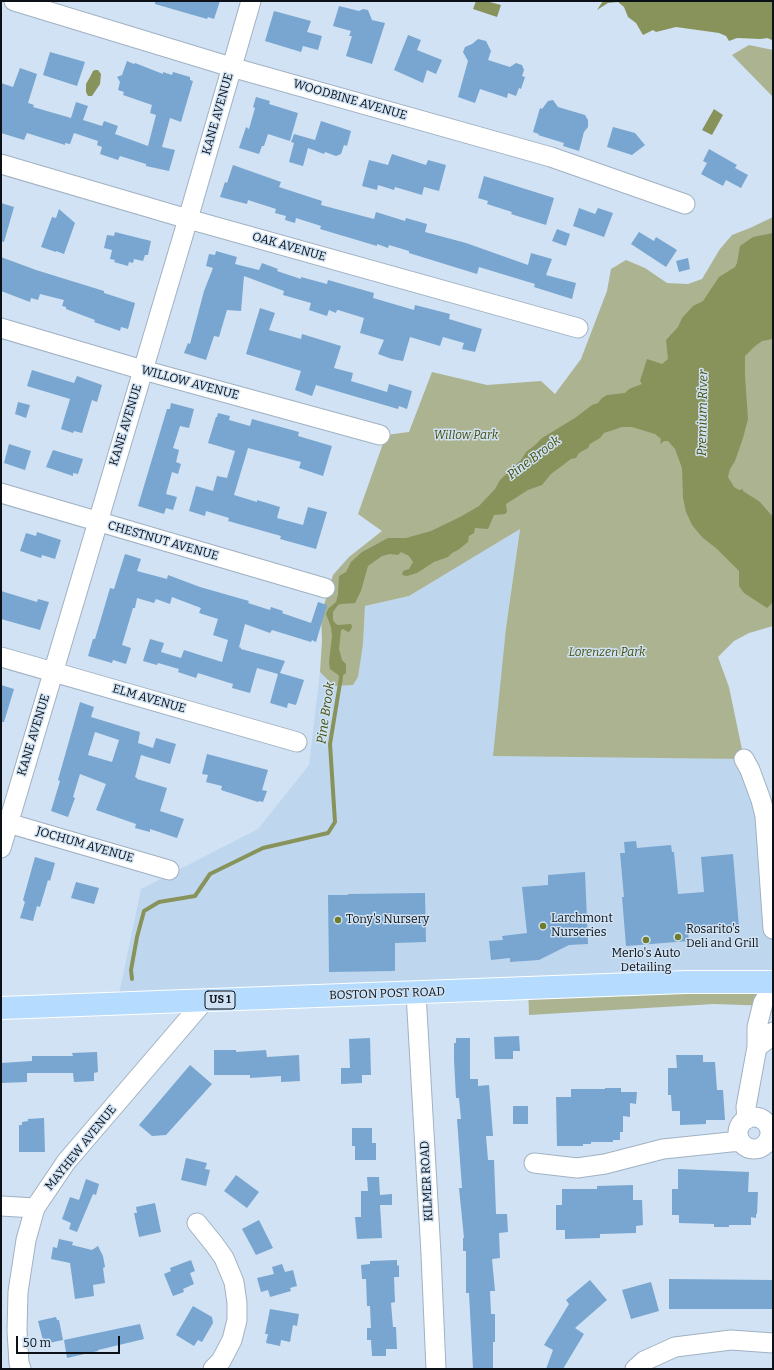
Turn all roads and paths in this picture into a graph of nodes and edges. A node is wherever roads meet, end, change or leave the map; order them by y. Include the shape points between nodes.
1 (14, 1) edge
2 (251, 1) edge
3 (231, 67) junction
4 (1, 164) edge
5 (685, 204) dead end
6 (188, 218) junction
7 (1, 328) edge
8 (578, 328) dead end
9 (143, 370) junction
10 (380, 435) dead end
11 (1, 493) edge
12 (97, 522) junction
13 (325, 588) dead end
14 (1, 657) edge
15 (53, 672) junction
16 (297, 742) dead end
17 (744, 759) dead end
18 (769, 816) edge
19 (5, 822) edge
20 (1, 848) edge
21 (169, 870) dead end
22 (773, 929) edge
23 (773, 982) edge
24 (773, 987) edge
25 (416, 993) junction
26 (204, 1001) junction
27 (1, 1008) edge
28 (773, 1032) edge
29 (757, 1047) junction
30 (747, 1119) junction
31 (771, 1130) edge
32 (740, 1141) junction
33 (534, 1163) dead end
34 (1, 1206) edge
35 (35, 1208) junction
36 (197, 1223) dead end
37 (773, 1343) edge
38 (21, 1369) edge
39 (213, 1369) edge
40 (436, 1369) edge
41 (635, 1369) edge

1 - 3 street, WOODBINE AVENUE
2 - 3 street, KANE AVENUE
3 - 5 street, WOODBINE AVENUE via 551,157
3 - 6 street, KANE AVENUE
4 - 6 street, OAK AVENUE
6 - 8 street, OAK AVENUE
6 - 9 street, KANE AVENUE
7 - 9 street, WILLOW AVENUE
9 - 10 street, WILLOW AVENUE
9 - 12 street, KANE AVENUE
11 - 12 street, CHESTNUT AVENUE
12 - 13 street, CHESTNUT AVENUE
12 - 15 street, KANE AVENUE
14 - 15 street, ELM AVENUE
15 - 16 street, ELM AVENUE
15 - 19 street, KANE AVENUE
17 - 18 street
18 - 22 street
19 - 20 street, KANE AVENUE
19 - 21 street, JOCHUM AVENUE
23 - 25 main road, BOSTON POST ROAD / US 1 via 686,982
24 - 29 street via 763,1003 757,1027
25 - 26 main road, BOSTON POST ROAD / US 1
25 - 40 street, KILMER ROAD
26 - 27 main road, BOSTON POST ROAD / US 1
26 - 35 street, MAYHEW AVENUE via 66,1162
28 - 29 street via 768,1040
29 - 30 street via 746,1107
30 - 31 street via 761,1119
30 - 32 street via 738,1128
31 - 32 street via 769,1138 759,1148 748,1148
32 - 33 street via 662,1149 605,1164 577,1168
34 - 35 street
35 - 38 street, MAYHEW AVENUE via 26,1240 18,1292 17,1331
36 - 39 street via 224,1258 234,1282 237,1303 237,1320 232,1340 221,1361
37 - 41 street via 731,1340 675,1347 644,1361

